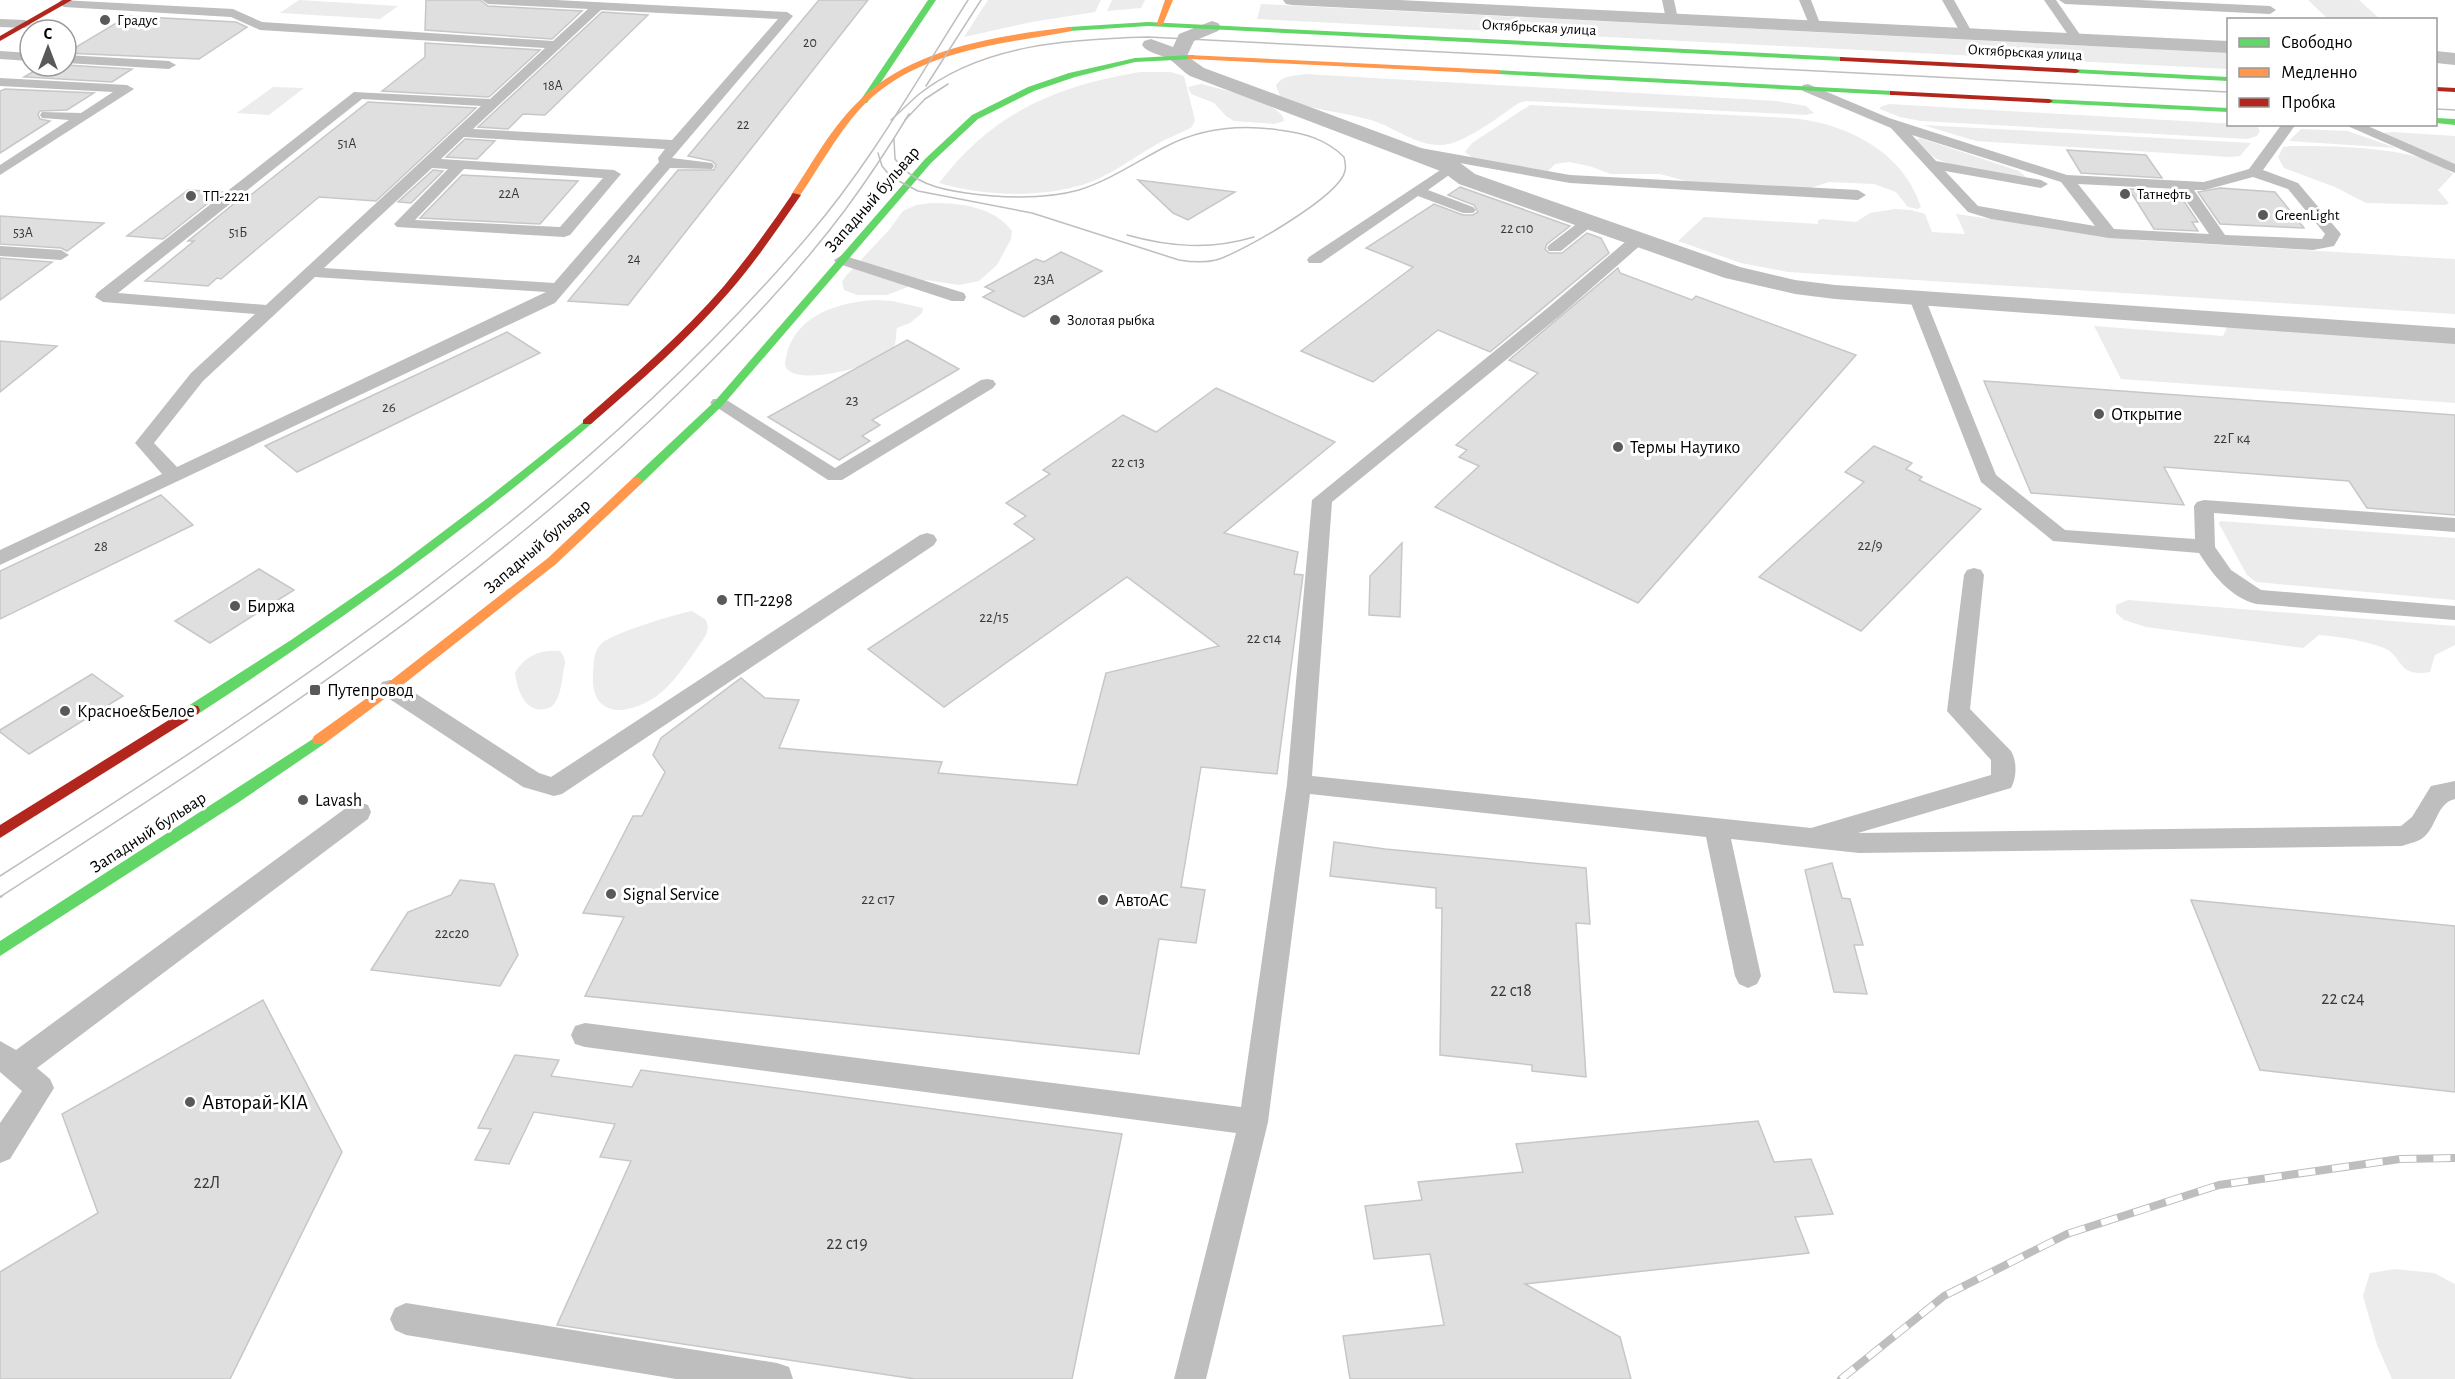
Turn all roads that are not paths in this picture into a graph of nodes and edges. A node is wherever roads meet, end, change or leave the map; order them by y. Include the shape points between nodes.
1 (488, 0) edge
2 (767, 0) edge
3 (932, 0) edge
4 (1169, 0) edge
5 (1292, 0) edge
6 (1668, 0) edge
7 (1805, 0) edge
8 (1948, 0) edge
9 (2050, 0) edge
10 (2065, 0) edge
11 (66, 1) edge
12 (598, 6) junction
13 (2270, 10) dead end
14 (754, 15) junction
15 (36, 18) edge
16 (1672, 19) junction
17 (0, 23) edge
18 (18, 24) edge
19 (1159, 24) junction
20 (1815, 26) junction
21 (1212, 27) junction
22 (18, 28) edge
23 (1966, 34) junction
24 (0, 39) edge
25 (2077, 39) junction
26 (556, 45) junction
27 (2227, 47) edge
28 (1148, 51) junction
29 (0, 55) edge
30 (18, 56) edge
31 (1178, 56) junction
32 (2437, 57) edge
33 (2455, 59) edge
34 (78, 60) edge
35 (169, 65) dead end
36 (2227, 79) edge
37 (0, 82) edge
38 (1808, 88) junction
39 (2437, 89) edge
40 (2455, 90) edge
41 (864, 101) junction
42 (494, 103) junction
43 (2227, 110) edge
44 (47, 115) dead end
45 (83, 117) junction
46 (2437, 121) edge
47 (2455, 122) edge
48 (1894, 124) junction
49 (2288, 126) edge
50 (2355, 126) edge
51 (461, 133) junction
52 (677, 145) junction
53 (1402, 148) junction
54 (428, 163) junction
55 (666, 163) junction
56 (1930, 164) junction
57 (460, 165) junction
58 (707, 166) dead end
59 (1451, 167) junction
60 (2455, 169) edge
61 (0, 171) edge
62 (2254, 172) junction
63 (2070, 184) junction
64 (2182, 184) junction
65 (1417, 191) junction
66 (1858, 195) dead end
67 (1468, 210) dead end
68 (1588, 222) junction
69 (2109, 233) junction
70 (1637, 240) junction
71 (2222, 240) junction
72 (1554, 248) dead end
73 (0, 251) edge
74 (61, 255) dead end
75 (1315, 260) dead end
76 (842, 261) junction
77 (312, 272) junction
78 (558, 288) junction
79 (958, 297) dead end
80 (1917, 298) junction
81 (271, 310) junction
82 (2455, 336) edge
83 (987, 384) dead end
84 (719, 403) junction
85 (174, 476) junction
86 (2455, 525) edge
87 (927, 540) dead end
88 (2205, 546) junction
89 (0, 558) edge
90 (1974, 575) dead end
91 (2455, 613) edge
92 (390, 688) junction
93 (1299, 784) junction
94 (2455, 790) edge
95 (360, 812) dead end
96 (1716, 828) junction
97 (0, 832) edge
98 (1807, 838) junction
99 (0, 949) edge
100 (1748, 976) dead end
101 (585, 1035) dead end
102 (8, 1061) edge
103 (1253, 1122) junction
104 (0, 1149) edge
105 (406, 1319) dead end
106 (777, 1379) edge
107 (1190, 1379) edge

1 - 12 lane
2 - 14 lane
3 - 41 main road
4 - 19 main road
5 - 16 street
6 - 16 lane
7 - 20 lane
8 - 23 lane
9 - 25 lane
10 - 13 lane
11 - 15 main road
11 - 26 lane via 233,13 260,26
12 - 14 lane
12 - 26 lane
14 - 52 lane via 787,16
16 - 20 street
17 - 18 lane
19 - 21 main road, Октябрьская улица
19 - 28 main road
19 - 41 main road, Октябрьская улица via 1084,26 999,40 907,73
20 - 23 street
21 - 31 street via 1186,38
21 - 36 main road, Октябрьская улица
22 - 24 main road
23 - 25 street
25 - 27 street
26 - 42 lane
28 - 31 street
28 - 76 main road, Западный бульвар via 1026,91 984,112 928,161
29 - 30 lane
31 - 38 main road
31 - 53 street via 1197,72
32 - 33 street
34 - 35 lane
37 - 45 lane via 127,89
38 - 43 main road
38 - 48 lane
39 - 40 main road
41 - 97 main road via 757,253 728,287 603,407 515,482 322,626
42 - 51 lane
42 - 81 lane via 359,95 103,297
44 - 45 lane
45 - 61 lane
46 - 47 main road
48 - 56 lane
48 - 63 lane
49 - 62 lane
50 - 60 lane
51 - 52 lane
51 - 54 lane
52 - 55 lane via 665,158
53 - 59 street
53 - 66 lane via 1570,179
54 - 57 lane
54 - 77 lane
55 - 58 lane
55 - 78 lane
56 - 63 lane
56 - 69 lane via 1973,209
57 - 57 lane via 519,168 614,174 564,232 402,224
59 - 65 lane
59 - 68 street via 1467,179
62 - 64 lane via 2205,186
62 - 71 lane via 2293,186 2333,234 2328,243 2313,245
63 - 64 lane
63 - 69 lane
64 - 71 lane
65 - 67 lane
65 - 75 lane
68 - 70 street
68 - 72 lane
69 - 71 lane
70 - 80 street via 1733,273 1784,285
70 - 93 lane via 1322,500
73 - 74 lane
76 - 79 lane
76 - 84 main road, Западный бульвар
77 - 78 lane
77 - 81 lane
78 - 85 lane via 549,299
80 - 82 street
80 - 88 lane via 1988,478 2060,536
81 - 85 lane via 197,378 144,443
83 - 84 lane via 836,476
84 - 92 main road, Западный бульвар via 552,561
85 - 89 lane
86 - 88 lane via 2204,506
87 - 92 lane via 554,787 531,780
88 - 91 lane via 2224,575 2256,597
90 - 98 lane via 1958,711 2003,757 2003,781
92 - 99 main road, Западный бульвар via 234,798
93 - 96 lane
93 - 103 lane
94 - 98 lane via 2440,793 2413,834 2402,836 1859,843
95 - 102 lane
96 - 98 lane
96 - 100 lane
101 - 103 lane
102 - 104 lane via 40,1089
103 - 107 lane
105 - 106 lane

